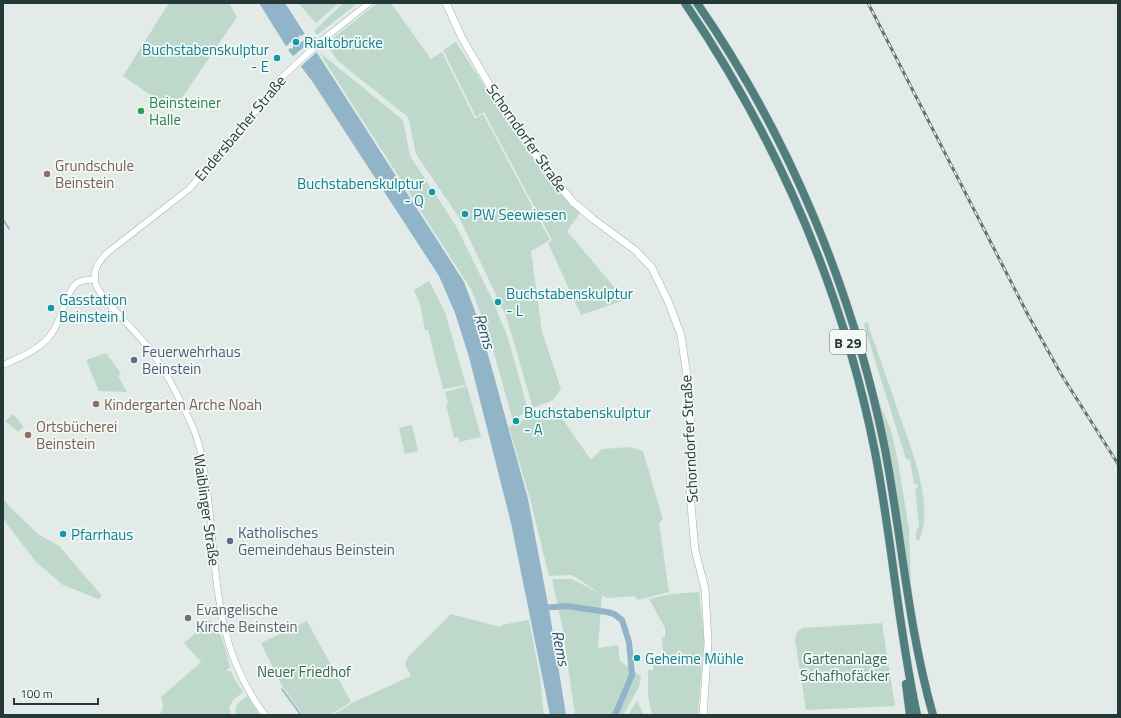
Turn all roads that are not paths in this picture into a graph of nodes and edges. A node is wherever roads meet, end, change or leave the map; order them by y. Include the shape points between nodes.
1 (369, 3) edge
2 (446, 3) edge
3 (685, 3) edge
4 (697, 3) edge
5 (95, 279) junction
6 (3, 365) edge
7 (909, 671) junction
8 (265, 715) edge
9 (703, 715) edge
10 (910, 715) edge
11 (917, 715) edge
12 (933, 715) edge

1 - 5 street, Endersbacher Straße via 293,65 235,138 189,189 101,259 96,268
2 - 9 main road, Schorndorfer Straße via 493,91 541,162 573,202 635,250 652,268 678,328 688,390 692,447 690,494 695,550 705,589 708,642
3 - 7 highway, B 29 via 719,55 761,128 805,222 833,296 857,374 875,452
4 - 12 highway, B 29 via 748,84 791,166 822,237 847,306 867,372 885,449 913,628
5 - 6 street via 80,282 73,287 59,323 45,342 24,356
5 - 8 street, Waiblinger Straße via 105,299 147,345 164,370 192,426 206,484 223,625 240,676
7 - 10 highway via 906,685
7 - 11 highway, B 29

